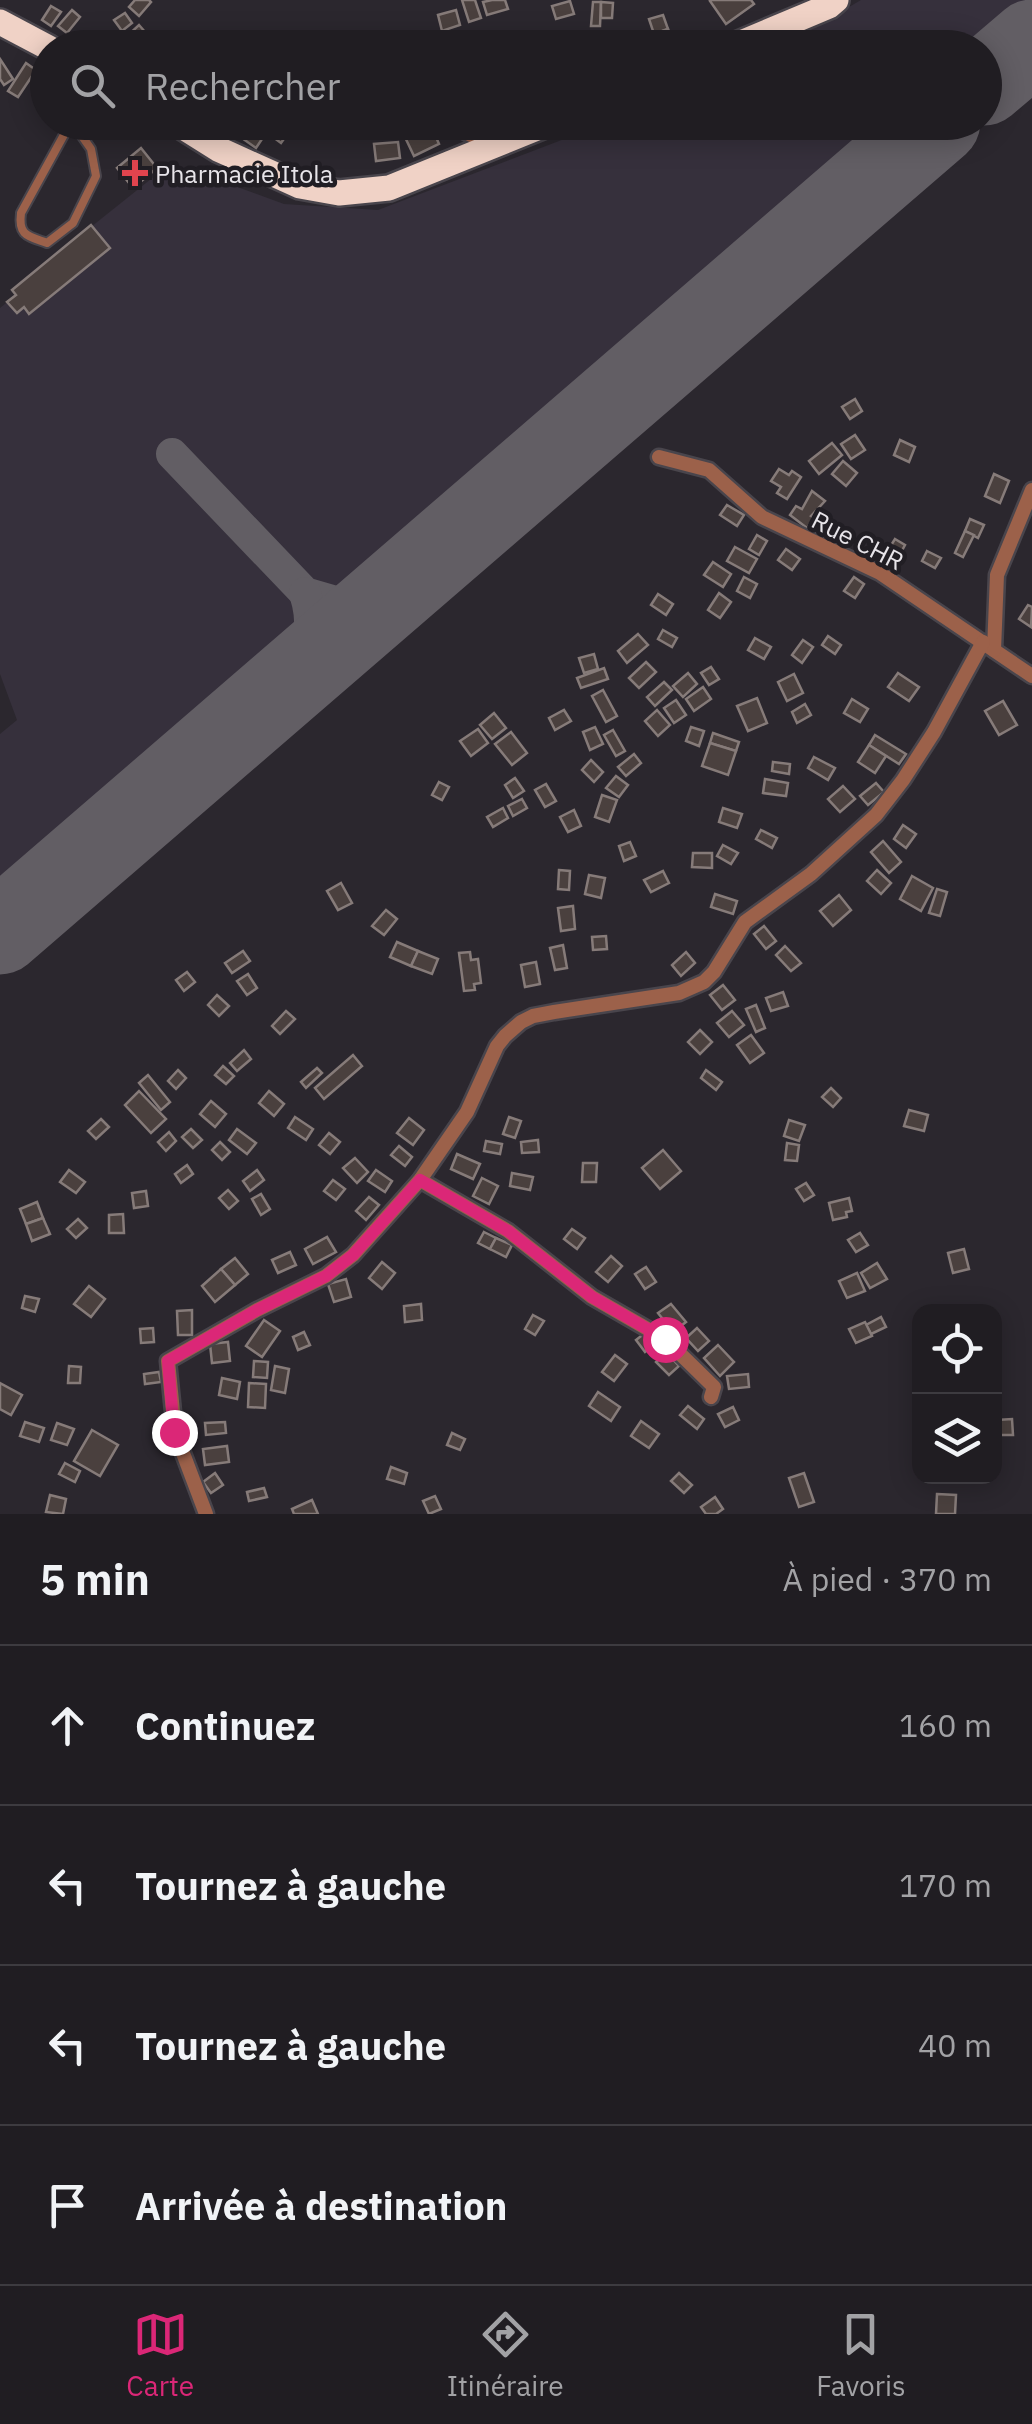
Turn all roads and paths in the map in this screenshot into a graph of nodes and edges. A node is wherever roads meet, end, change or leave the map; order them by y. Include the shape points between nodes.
1 (836, 0) edge
2 (0, 22) edge
3 (772, 30) edge
4 (30, 38) edge
5 (61, 140) edge
6 (85, 140) edge
7 (203, 140) edge
8 (479, 140) edge
9 (511, 140) edge
10 (488, 150) junction
11 (659, 457) dead end
12 (1032, 490) edge
13 (989, 646) junction
14 (1032, 676) edge
15 (420, 1180) junction
16 (710, 1396) dead end
17 (206, 1514) edge

1 - 3 highway
2 - 4 highway
5 - 6 lane via 19,225 26,236 47,243 73,223 96,176
7 - 10 highway via 300,186 338,193 389,188
8 - 10 street
9 - 10 highway
11 - 13 street, Rue CHR via 709,470 762,517 880,574
12 - 13 street via 996,576
13 - 14 street, Rue CHR
13 - 15 street via 876,815 745,922 704,982 680,993 521,1022 496,1046 467,1112
15 - 16 street via 508,1231 592,1297 665,1339 714,1387
15 - 17 street via 326,1276 168,1361 174,1432

